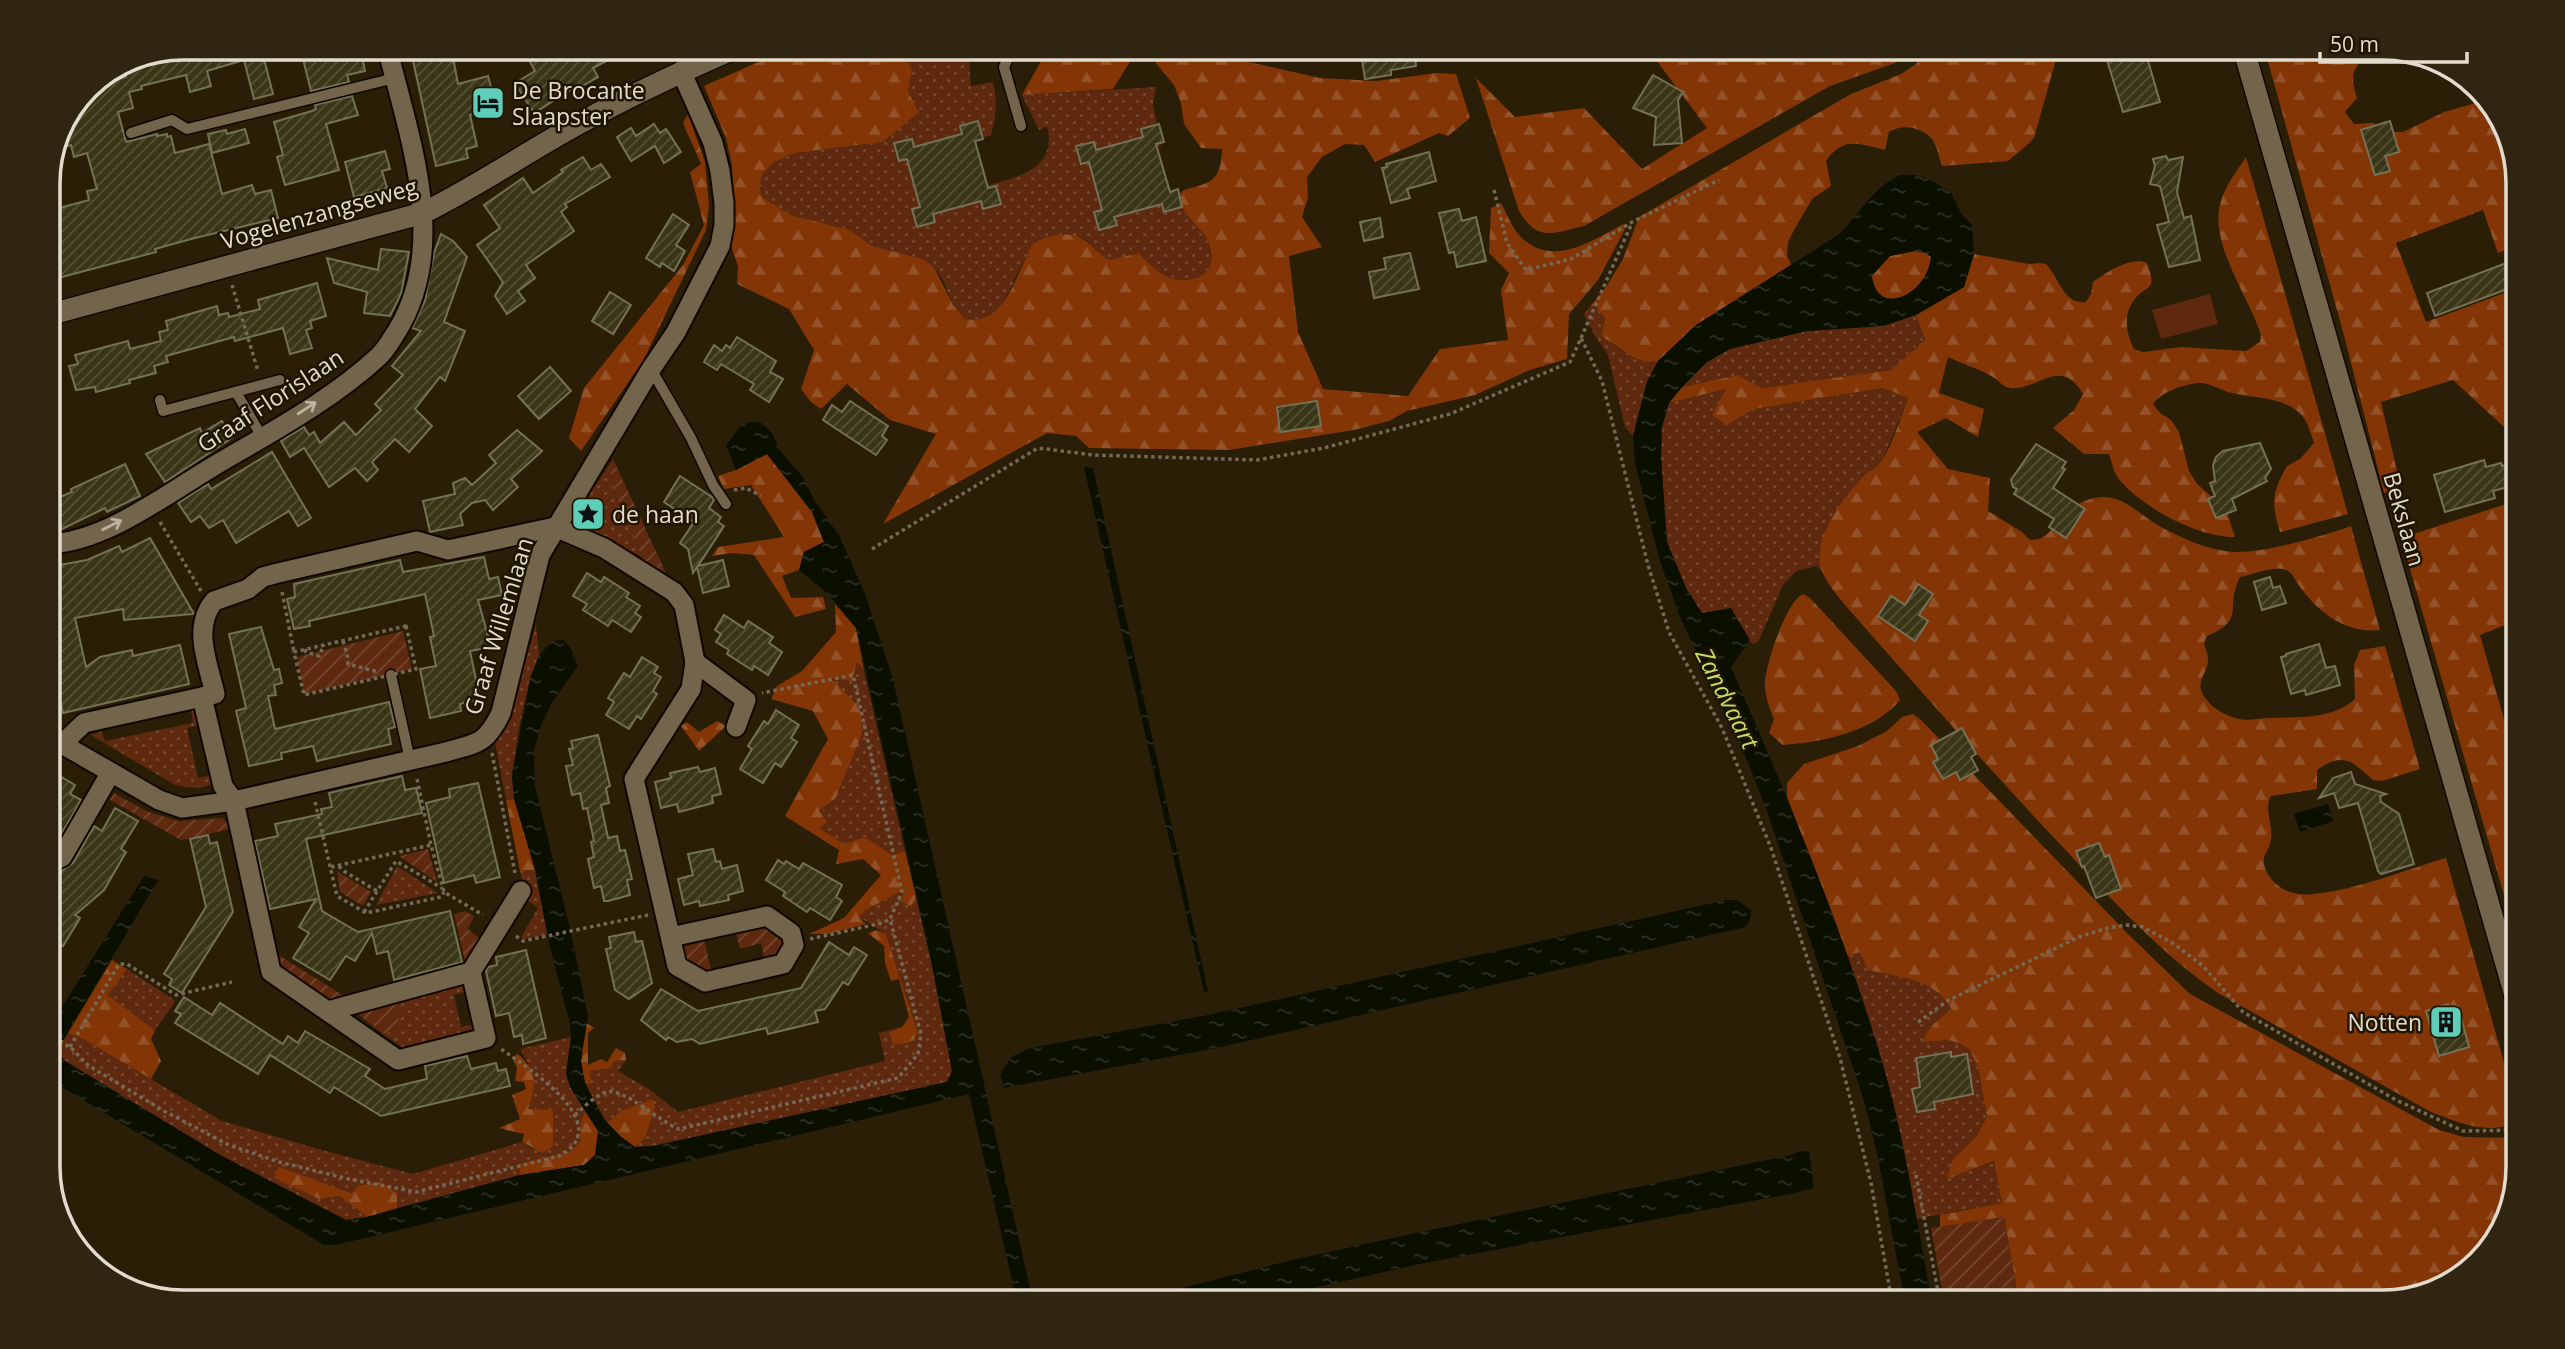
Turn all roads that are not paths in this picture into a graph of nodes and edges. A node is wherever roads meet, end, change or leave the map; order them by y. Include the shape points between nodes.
1 (390, 60) edge
2 (707, 60) edge
3 (1008, 60) edge
4 (2247, 60) edge
5 (681, 71) junction
6 (395, 78) junction
7 (1021, 126) dead end
8 (131, 133) dead end
9 (423, 213) junction
10 (60, 312) edge
11 (651, 369) junction
12 (281, 380) dead end
13 (236, 392) junction
14 (160, 400) dead end
15 (262, 438) junction
16 (724, 502) road end
17 (555, 527) junction
18 (60, 542) edge
19 (695, 662) junction
20 (388, 676) road end
21 (202, 697) junction
22 (736, 727) dead end
23 (60, 737) edge
24 (60, 743) edge
25 (412, 760) junction
26 (110, 774) junction
27 (234, 801) junction
28 (60, 858) edge
29 (521, 891) road end
30 (671, 937) junction
31 (2506, 963) edge
32 (471, 972) junction
33 (328, 1011) junction

1 - 6 street, Graaf Florislaan
2 - 5 main road, Vogelenzangseweg
3 - 7 lane via 1004,67
4 - 31 main road, Bekslaan
5 - 9 main road, Vogelenzangseweg via 581,122
5 - 11 street, Graaf Willemlaan via 713,143 724,225 720,246 676,332
6 - 8 lane via 187,129 172,120
6 - 9 street, Graaf Florislaan
9 - 10 main road, Vogelenzangseweg
15 -> 9 street, Graaf Florislaan via 380,355 413,301 422,253
11 - 16 lane
11 - 17 street, Graaf Willemlaan
12 - 13 lane
13 - 14 lane via 163,411
13 - 15 lane
18 -> 15 street, Graaf Florislaan via 80,540 150,505
17 - 19 street via 604,548 674,592 684,605
17 - 21 street via 447,550 417,541 263,577 248,589 220,598 202,621 215,694
17 - 25 street, Graaf Willemlaan via 540,555 494,729 481,743
19 - 22 street via 746,700
19 - 30 street via 691,689 634,779
20 - 25 lane
21 - 23 street via 85,723
21 - 27 street via 223,786
24 - 26 street, Graaf Willemlaan
25 - 27 street, Graaf Willemlaan
26 - 27 street, Graaf Willemlaan via 182,808
26 - 28 street
27 - 33 street via 271,972
29 - 32 street
30 - 30 street via 677,966 705,982 783,964 794,945 791,933 767,916
32 - 33 street
32 - 33 street via 486,1038 398,1060

